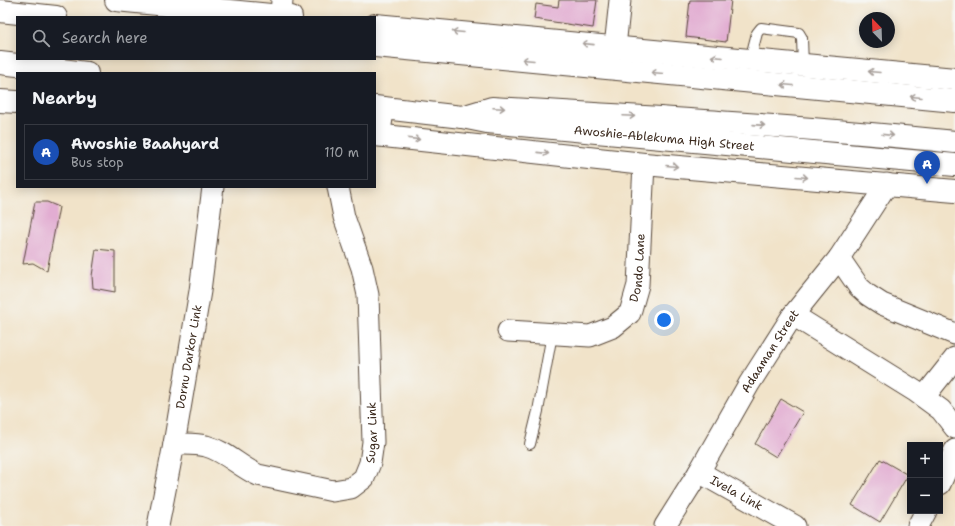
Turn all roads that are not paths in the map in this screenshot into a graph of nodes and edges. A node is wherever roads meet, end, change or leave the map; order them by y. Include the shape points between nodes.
1 (116, 0) edge
2 (620, 0) edge
3 (285, 11) edge
4 (12, 14) edge
5 (41, 16) edge
6 (376, 25) edge
7 (376, 46) edge
8 (615, 47) junction
9 (750, 60) junction
10 (14, 62) edge
11 (803, 65) junction
12 (80, 72) edge
13 (955, 79) edge
14 (0, 100) edge
15 (955, 101) edge
16 (16, 102) edge
17 (379, 108) edge
18 (462, 117) junction
19 (377, 135) edge
20 (955, 142) edge
21 (644, 164) junction
22 (955, 165) edge
23 (887, 184) junction
24 (213, 188) edge
25 (338, 188) edge
26 (955, 190) edge
27 (838, 258) junction
28 (793, 315) junction
29 (508, 331) dead end
30 (552, 334) junction
31 (955, 334) edge
32 (955, 358) edge
33 (924, 397) junction
34 (955, 428) edge
35 (174, 444) junction
36 (530, 444) dead end
37 (955, 450) edge
38 (699, 472) junction
39 (943, 478) edge
40 (924, 514) edge
41 (158, 526) edge
42 (664, 526) edge
43 (795, 526) edge
44 (918, 526) edge

1 - 3 main road
2 - 8 street
4 - 5 main road
8 -> 6 main road
15 -> 7 main road
9 -> 8 main road
9 - 11 main road
9 - 11 lane via 756,32 761,28 799,33 802,38
10 - 12 main road
13 -> 11 main road
14 - 16 main road
17 - 18 main road, Awoshie-Ablekuma High Street
17 - 19 main road
18 -> 20 main road via 492,108 856,132
18 - 22 main road, Awoshie-Ablekuma High Street via 487,122
19 -> 21 main road
21 -> 23 main road
21 - 30 street, Dondo Lane via 638,285 630,313 613,327 590,336
23 - 26 main road
23 - 27 street, Adaaman Street
24 - 35 street, Dornu Darkor Link via 200,292
25 - 35 street, Sugar Link via 344,217 362,268 368,295 373,442 370,464 364,478 351,488 333,491 258,475 205,446
27 - 28 street, Adaaman Street
27 - 31 street via 868,295 882,304
28 - 33 street
28 - 38 street, Adaaman Street via 749,384
29 - 30 street, Dondo Lane
30 - 36 lane
32 - 33 street
33 - 34 street via 941,410
35 - 41 street, Dornu Darkor Link
37 - 39 street
38 - 42 street, Adaaman Street
38 - 43 street, Ivela Link
40 - 44 street

